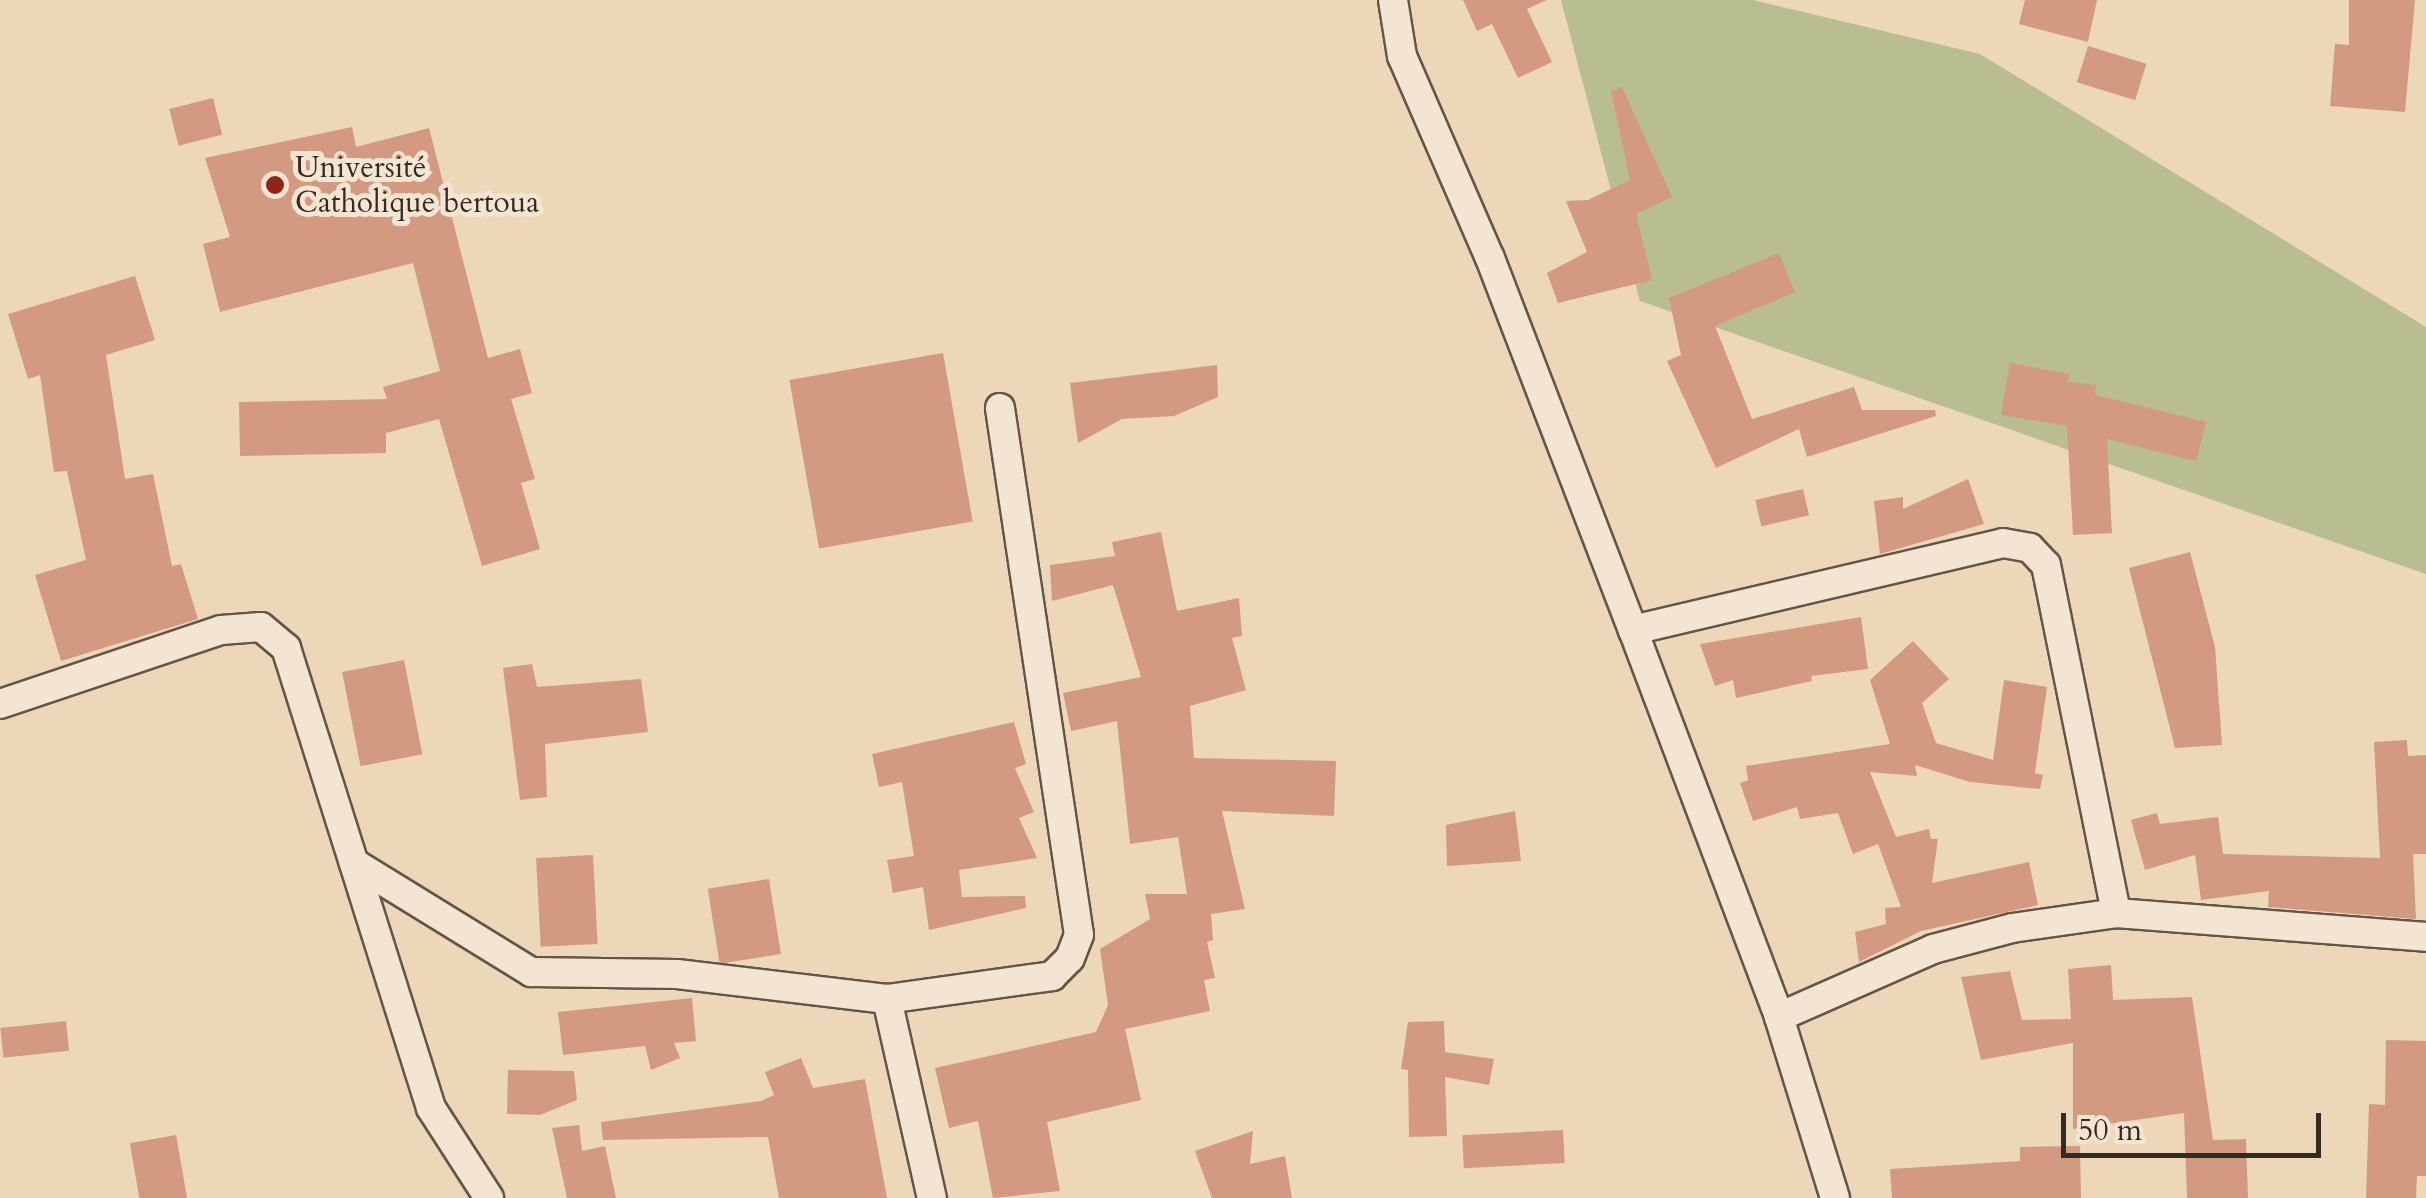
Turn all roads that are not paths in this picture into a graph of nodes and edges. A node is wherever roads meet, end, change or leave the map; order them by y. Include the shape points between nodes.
1 (1393, 0) edge
2 (1000, 408) dead end
3 (1633, 630) junction
4 (0, 704) edge
5 (354, 864) junction
6 (2116, 913) junction
7 (2426, 937) edge
8 (887, 999) junction
9 (1779, 1018) junction
10 (488, 1198) edge
11 (932, 1198) edge
12 (1836, 1198) edge

1 - 3 street via 1402,56 1490,258
2 - 8 street via 1079,935 1070,958 1052,976
3 - 6 street via 2003,543 2030,548 2046,565
3 - 9 street
4 - 5 street via 222,630 261,627 286,648
5 - 8 street via 530,972 677,974
5 - 10 street via 431,1108
6 - 7 street
6 - 9 street via 2012,928 1932,949
8 - 11 street
9 - 12 street

